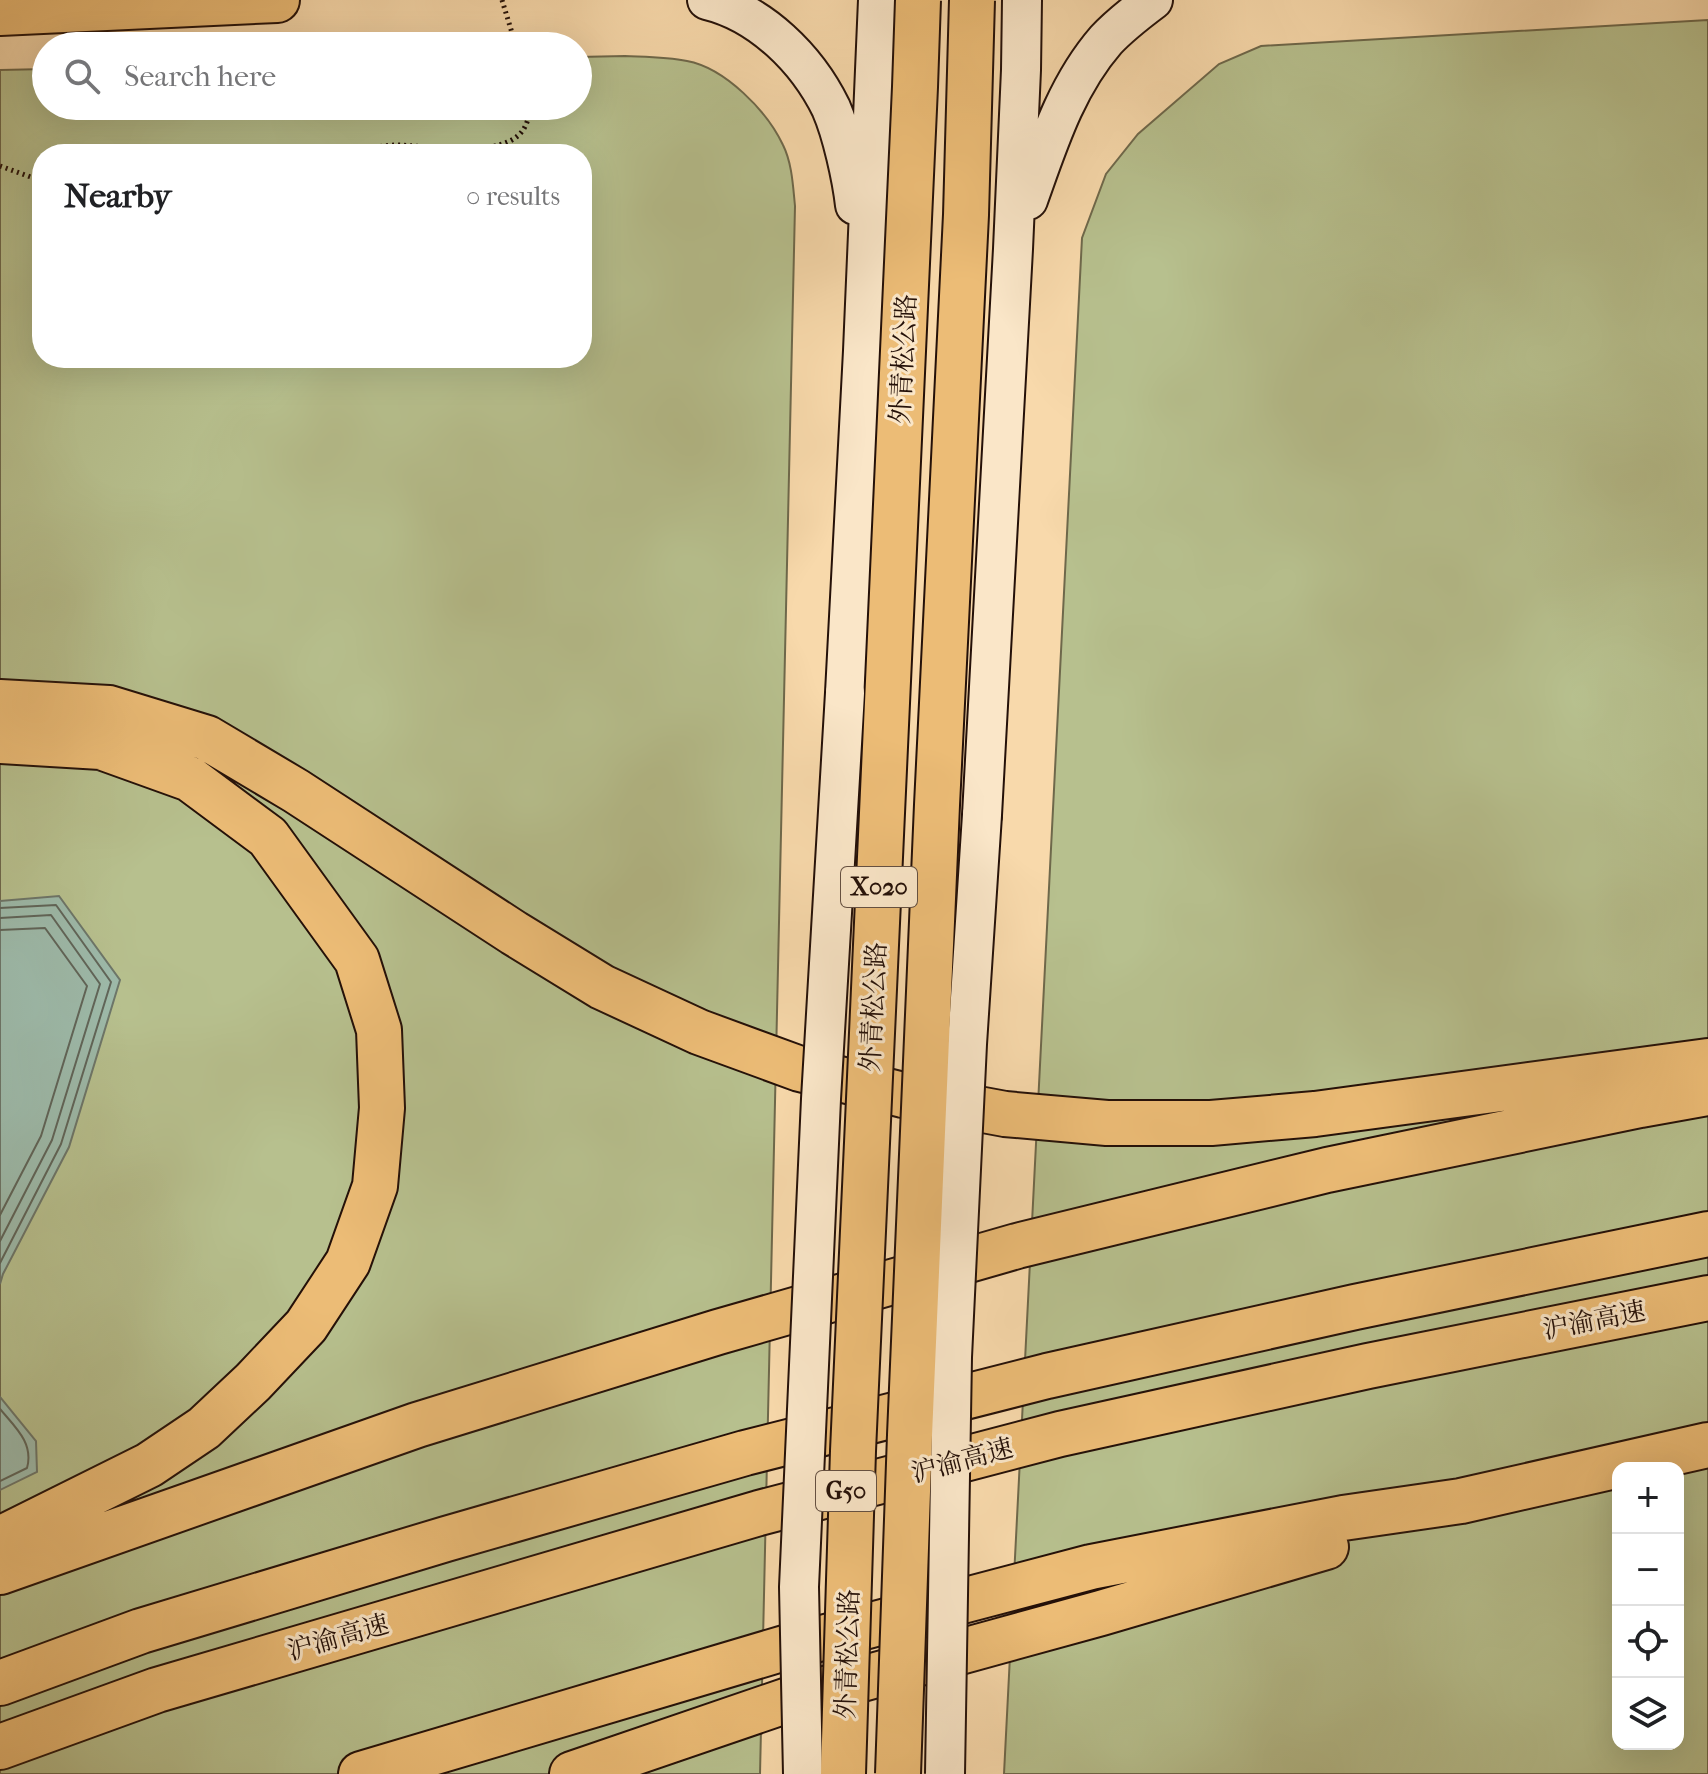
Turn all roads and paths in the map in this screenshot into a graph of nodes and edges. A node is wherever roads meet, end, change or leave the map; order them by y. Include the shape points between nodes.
1 (277, 0) edge
2 (502, 0) edge
3 (707, 0) edge
4 (878, 0) edge
5 (916, 0) edge
6 (952, 0) edge
7 (972, 0) edge
8 (1022, 0) edge
9 (1153, 0) edge
10 (0, 13) edge
11 (512, 32) edge
12 (527, 120) edge
13 (500, 144) edge
14 (0, 166) edge
15 (32, 177) edge
16 (869, 214) junction
17 (1013, 249) junction
18 (865, 320) junction
19 (0, 702) edge
20 (0, 741) edge
21 (1708, 1061) edge
22 (1708, 1093) edge
23 (1708, 1234) edge
24 (1708, 1298) edge
25 (1708, 1445) edge
26 (1461, 1501) junction
27 (0, 1539) edge
28 (0, 1572) edge
29 (0, 1683) edge
30 (0, 1747) edge
31 (361, 1774) edge
32 (572, 1774) edge
33 (803, 1774) edge
34 (843, 1774) edge
35 (898, 1774) edge
36 (945, 1774) edge

1 - 10 main road
2 - 11 path
3 - 18 main road via 750,17 784,44 831,109 854,198
4 - 16 main road
5 - 16 main road via 885,121
5 - 34 main road, 外青松公路 / X020, bridge
6 - 17 main road via 979,74 1003,170
7 - 35 main road, 外青松公路 / X020, bridge
8 - 17 main road
9 - 17 main road via 1105,41 1062,109
12 - 13 path via 522,133
14 - 15 path
16 - 18 main road
17 - 36 main road, bridge via 952,1357
18 - 33 main road, bridge via 799,1587
19 - 21 main road via 109,708 207,738 602,987 699,1032 800,1069 903,1095 1005,1114 1107,1123 1211,1123
20 - 27 main road via 101,747 190,779 268,837 357,960 379,1030 382,1108 375,1186 348,1262 306,1326 204,1428 149,1465
22 - 28 main road via 1327,1170 1017,1246 417,1425
23 - 29 main road, G50 via 1062,1372 745,1453 141,1631
24 - 30 main road, 沪渝高速 / G50 via 1060,1434 804,1501 157,1690
25 - 26 main road
26 - 31 main road via 1091,1567 788,1647
26 - 32 main road via 1330,1546 800,1696

